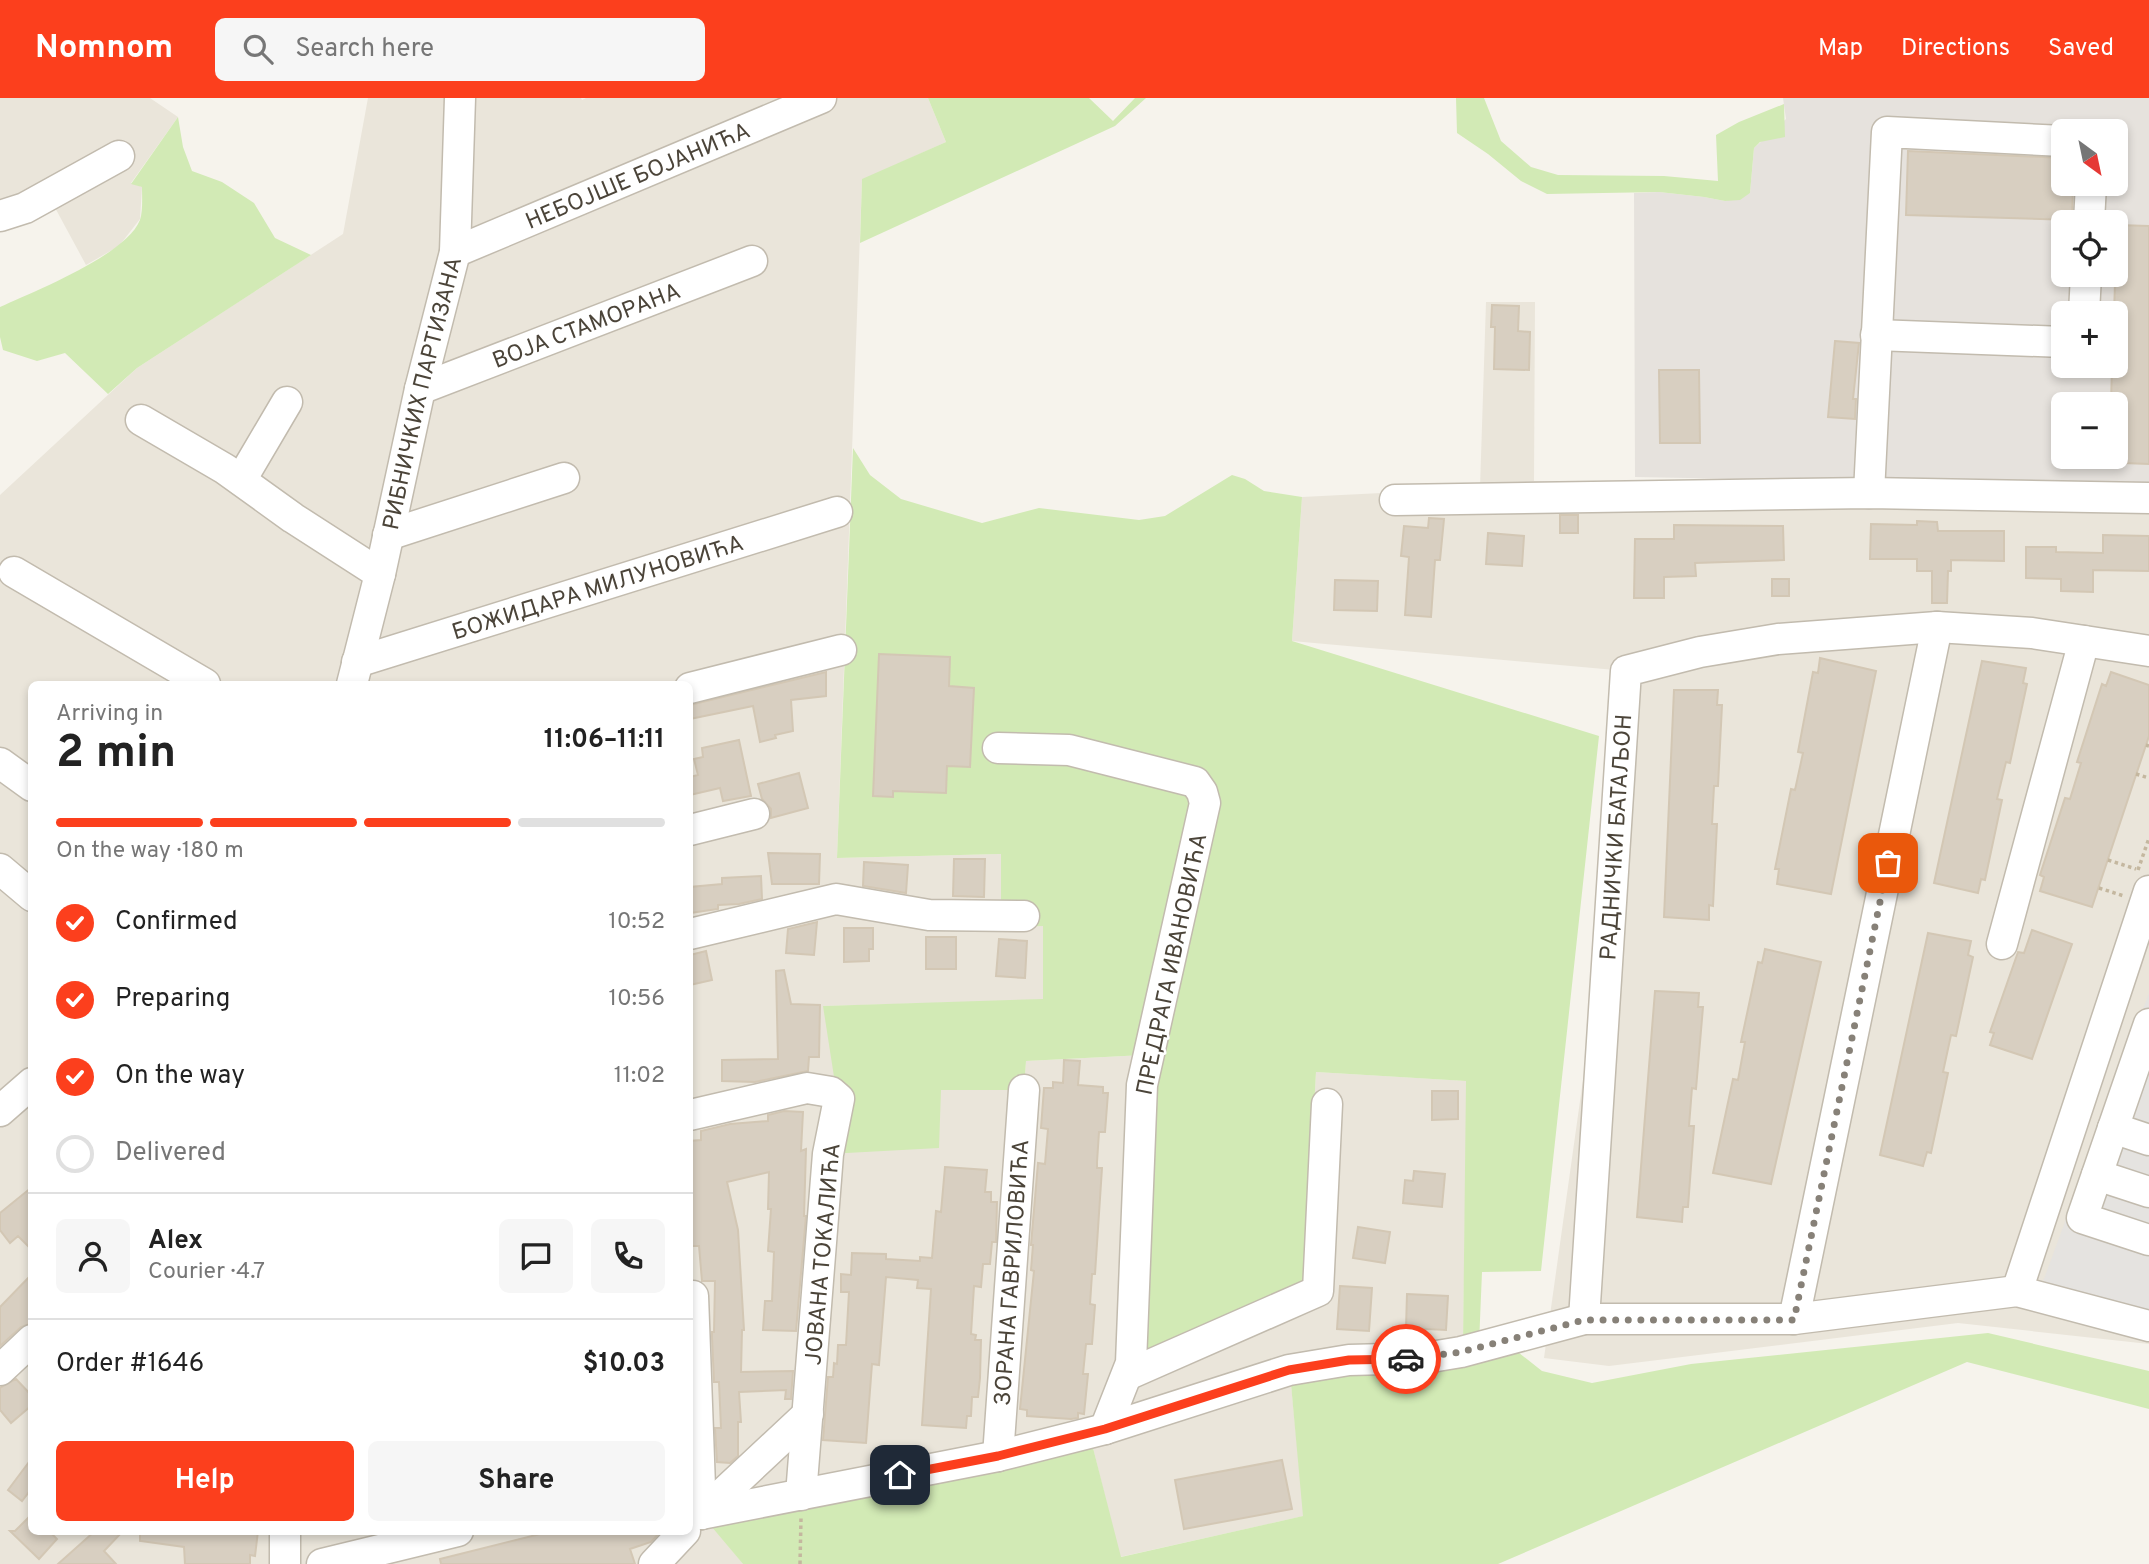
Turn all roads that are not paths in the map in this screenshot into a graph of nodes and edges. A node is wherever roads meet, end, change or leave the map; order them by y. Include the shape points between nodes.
1 (460, 98) edge
2 (821, 98) edge
3 (2051, 140) edge
4 (119, 156) dead end
5 (0, 215) edge
6 (454, 252) junction
7 (752, 261) dead end
8 (1876, 335) junction
9 (2051, 342) edge
10 (420, 389) junction
11 (287, 402) dead end
12 (141, 420) dead end
13 (564, 478) dead end
14 (241, 480) junction
15 (1869, 494) junction
16 (2149, 498) edge
17 (1395, 500) dead end
18 (836, 512) dead end
19 (388, 535) junction
20 (14, 572) dead end
21 (380, 574) junction
22 (1937, 627) junction
23 (2084, 641) junction
24 (841, 650) dead end
25 (2149, 651) edge
26 (355, 673) edge
27 (200, 681) edge
28 (693, 687) edge
29 (998, 748) dead end
30 (0, 763) edge
31 (28, 783) edge
32 (754, 814) dead end
33 (693, 829) edge
34 (0, 869) edge
35 (2138, 884) edge
36 (28, 893) edge
37 (1024, 916) dead end
38 (693, 933) edge
39 (2002, 944) dead end
40 (2139, 954) edge
41 (2147, 1035) edge
42 (28, 1086) edge
43 (2138, 1088) edge
44 (1024, 1090) dead end
45 (1327, 1104) dead end
46 (2, 1106) edge
47 (693, 1114) edge
48 (2113, 1128) junction
49 (2149, 1140) edge
50 (2097, 1175) junction
51 (2149, 1192) edge
52 (2149, 1240) edge
53 (2017, 1291) junction
54 (1584, 1320) junction
55 (1794, 1320) junction
56 (2149, 1326) edge
57 (28, 1344) edge
58 (0, 1370) edge
59 (1127, 1375) junction
60 (808, 1414) junction
61 (1105, 1429) junction
62 (998, 1456) junction
63 (801, 1495) junction
64 (693, 1523) edge
65 (693, 1524) edge
66 (285, 1535) edge
67 (442, 1535) edge
68 (682, 1535) edge
69 (285, 1564) edge
70 (322, 1564) edge
71 (654, 1564) edge

1 - 6 street, РИБНИЧКИХ ПАРТИЗАНА
2 - 6 street, НЕБОЈШЕ БОЈАНИЋА
3 - 8 street via 1887,132
4 - 5 street via 25,208
6 - 10 street, РИБНИЧКИХ ПАРТИЗАНА
7 - 10 street, ВОЈА СТАМОРАНА
8 - 9 street
8 - 15 street
10 - 19 street, РИБНИЧКИХ ПАРТИЗАНА
11 - 14 street
12 - 14 street
13 - 19 street
14 - 21 street
15 - 16 street
15 - 17 street
18 - 26 street, БОЖИДАРА МИЛУНОВИЋА
19 - 21 street, РИБНИЧКИХ ПАРТИЗАНА
20 - 27 street
21 - 26 street, РИБНИЧКИХ ПАРТИЗАНА
22 - 23 street, РАДНИЧКИ БАТАЉОН
22 - 54 street, РАДНИЧКИ БАТАЉОН via 1778,639 1626,671
22 - 55 street
23 - 25 street, РАДНИЧКИ БАТАЉОН
23 - 39 street
24 - 28 street
29 - 59 street, ПРЕДРАГА ИВАНОВИЋА via 1069,750 1195,782 1205,803 1142,1085
30 - 31 street
32 - 33 street
34 - 36 street
35 - 40 street
37 - 38 street via 929,915 836,899
40 - 53 street
41 - 43 street
42 - 46 street
43 - 48 street
44 - 62 street, ЗОРАНА ГАВРИЛОВИЋА
45 - 59 street via 1318,1292
47 - 60 street, ЈОВАНА ТОКАЛИЋА via 807,1088 837,1096 828,1154
48 - 49 street
48 - 50 street
50 - 51 street
50 - 52 street via 2082,1218
53 - 55 street
53 - 56 street
54 - 55 street
54 - 61 street via 1449,1354 1349,1360 1289,1370
57 - 58 street
59 - 61 street, ПРЕДРАГА ИВАНОВИЋА
60 - 63 street, ЈОВАНА ТОКАЛИЋА
60 - 64 street
61 - 62 street
62 - 63 street
63 - 65 street
66 - 69 street
67 - 70 street
68 - 71 street

